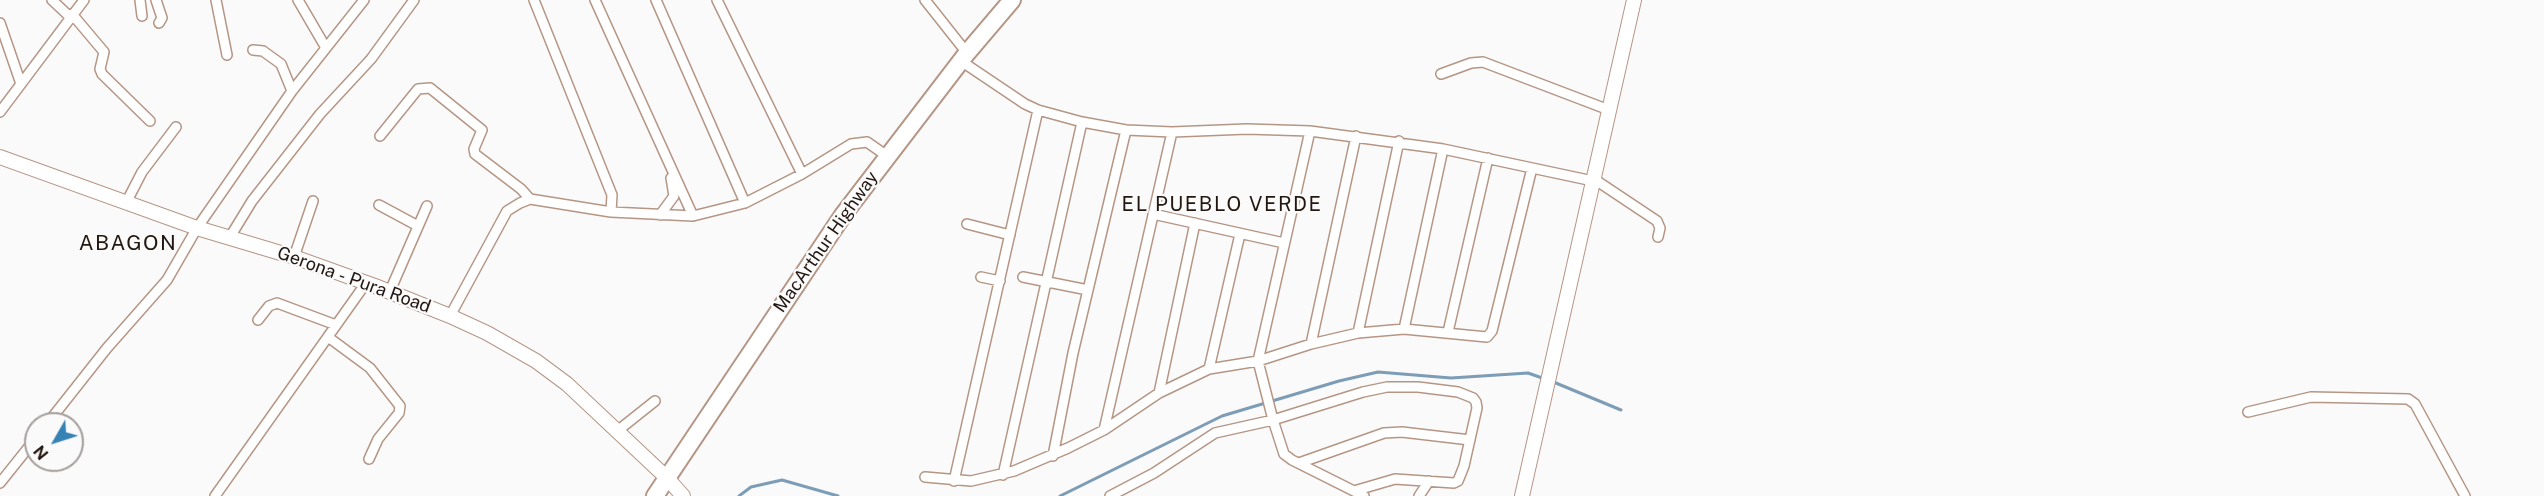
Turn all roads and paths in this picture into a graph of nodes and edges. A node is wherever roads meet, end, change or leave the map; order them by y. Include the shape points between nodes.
1 (52, 0) edge
2 (84, 0) edge
3 (140, 0) edge
4 (156, 0) edge
5 (216, 0) edge
6 (298, 0) edge
7 (364, 0) edge
8 (414, 0) edge
9 (534, 0) edge
10 (595, 0) edge
11 (656, 0) edge
12 (717, 0) edge
13 (925, 0) edge
14 (1012, 0) edge
15 (1634, 0) edge
16 (71, 16) junction
17 (142, 16) dead end
18 (0, 23) edge
19 (159, 23) dead end
20 (327, 48) junction
21 (253, 50) dead end
22 (227, 55) dead end
23 (964, 57) junction
24 (1441, 74) dead end
25 (21, 84) junction
26 (292, 91) junction
27 (1038, 110) junction
28 (1610, 110) junction
29 (0, 112) edge
30 (150, 122) dead end
31 (1082, 122) junction
32 (176, 127) dead end
33 (1126, 130) junction
34 (1310, 131) junction
35 (1172, 132) junction
36 (380, 136) dead end
37 (1356, 136) junction
38 (1400, 141) junction
39 (1443, 149) junction
40 (887, 156) junction
41 (0, 157) edge
42 (1488, 158) junction
43 (669, 167) junction
44 (1532, 168) junction
45 (802, 174) junction
46 (1594, 180) junction
47 (530, 199) junction
48 (313, 201) dead end
49 (126, 203) junction
50 (746, 203) junction
51 (379, 205) dead end
52 (427, 206) dead end
53 (611, 212) junction
54 (1153, 214) junction
55 (660, 215) junction
56 (693, 216) junction
57 (1196, 223) junction
58 (967, 224) dead end
59 (418, 226) junction
60 (197, 228) junction
61 (1240, 234) junction
62 (1010, 235) junction
63 (230, 237) junction
64 (1658, 237) dead end
65 (1284, 243) junction
66 (294, 257) junction
67 (981, 277) dead end
68 (1023, 277) dead end
69 (1000, 281) junction
70 (1045, 281) junction
71 (366, 283) junction
72 (1088, 290) junction
73 (390, 291) junction
74 (450, 315) junction
75 (258, 320) dead end
76 (336, 326) junction
77 (1404, 329) junction
78 (1448, 332) junction
79 (1358, 333) junction
80 (328, 337) junction
81 (1311, 344) junction
82 (1258, 361) junction
83 (1209, 369) junction
84 (1159, 393) junction
85 (655, 401) dead end
86 (57, 412) edge
87 (2248, 412) dead end
88 (1272, 416) junction
89 (1104, 430) junction
90 (616, 432) junction
91 (1470, 440) junction
92 (24, 453) edge
93 (1053, 456) junction
94 (369, 459) dead end
95 (1299, 463) junction
96 (1003, 475) junction
97 (925, 477) dead end
98 (666, 478) junction
99 (954, 481) junction
100 (1430, 481) junction
101 (0, 483) edge
102 (1354, 491) junction
103 (1113, 495) edge
104 (215, 496) edge
105 (655, 496) edge
106 (683, 496) edge
107 (1364, 496) edge
108 (1419, 496) edge
109 (1522, 496) edge
110 (2465, 496) edge

1 - 16 street
2 - 16 street
3 - 17 street
4 - 19 street via 162,18
5 - 22 street
6 - 20 street
7 - 20 street
8 - 63 street via 371,59 320,114 259,192
9 - 53 street via 612,195
10 - 43 street
11 - 50 street
12 - 45 street
13 - 23 street
14 - 23 highway, MacArthur Highway
15 - 28 main road
16 - 25 street
16 - 30 street via 104,52 102,74
18 - 25 street
20 - 26 street
21 - 26 street via 263,51 281,64
23 - 27 street
23 - 40 highway, MacArthur Highway
24 - 28 street via 1482,62
25 - 29 street
26 - 60 street
27 - 31 street
27 - 62 street
28 - 46 main road
31 - 33 street
31 - 70 street
32 - 49 street via 142,172
33 - 35 street
33 - 72 street
34 - 35 street
34 - 37 street
34 - 65 street
35 - 54 street
36 - 47 street via 418,89 430,88 482,130 475,154
37 - 38 street
37 - 81 street
38 - 39 street
38 - 79 street
39 - 42 street
39 - 77 street
40 - 45 street via 867,142 860,142
40 - 98 highway, MacArthur Highway via 812,258
41 - 49 main road, Gerona - Pura Road
42 - 44 street
42 - 78 street
43 - 55 street via 674,196
43 - 56 street
44 - 46 street
44 - 78 street via 1491,334 1487,337
45 - 50 street
46 - 64 street via 1657,221
46 - 109 main road
47 - 53 street
47 - 74 street via 507,211
48 - 66 street
49 - 60 main road, Gerona - Pura Road
50 - 56 street
51 - 59 street
52 - 59 street
53 - 55 street
54 - 57 street
54 - 89 street
55 - 56 street
57 - 61 street
57 - 84 street
58 - 62 street
59 - 73 street
60 - 63 main road, Gerona - Pura Road
60 - 86 street via 167,280
61 - 65 street
61 - 83 street
62 - 69 street
63 - 66 main road, Gerona - Pura Road
65 - 82 street
66 - 71 main road, Gerona - Pura Road
67 - 69 street
68 - 70 street
69 - 99 street
70 - 72 street
70 - 96 street
71 - 73 main road, Gerona - Pura Road
71 - 76 street
72 - 93 street
73 - 74 main road, Gerona - Pura Road
74 - 90 main road, Gerona - Pura Road via 536,361 567,384
75 - 76 street via 269,306 277,303
76 - 80 street
77 - 78 street
77 - 79 street
79 - 81 street
80 - 94 street via 370,368 400,406
80 - 104 street
81 - 82 street
82 - 83 street
82 - 88 street
83 - 84 street
84 - 89 street
85 - 90 street
87 - 110 street via 2311,397 2408,399 2415,404
88 - 91 street via 1387,387 1419,387 1473,398 1477,408
88 - 95 street via 1283,451
88 - 103 street via 1211,434
89 - 93 street
90 - 98 main road, Gerona - Pura Road
91 - 95 street via 1384,433
91 - 100 street via 1458,481
92 - 101 street
93 - 96 street
95 - 102 street
96 - 99 street
97 - 99 street
98 - 105 highway, MacArthur Highway
98 - 106 main road, Gerona - Pura Road
100 - 102 street via 1395,479
100 - 108 street
102 - 107 street

